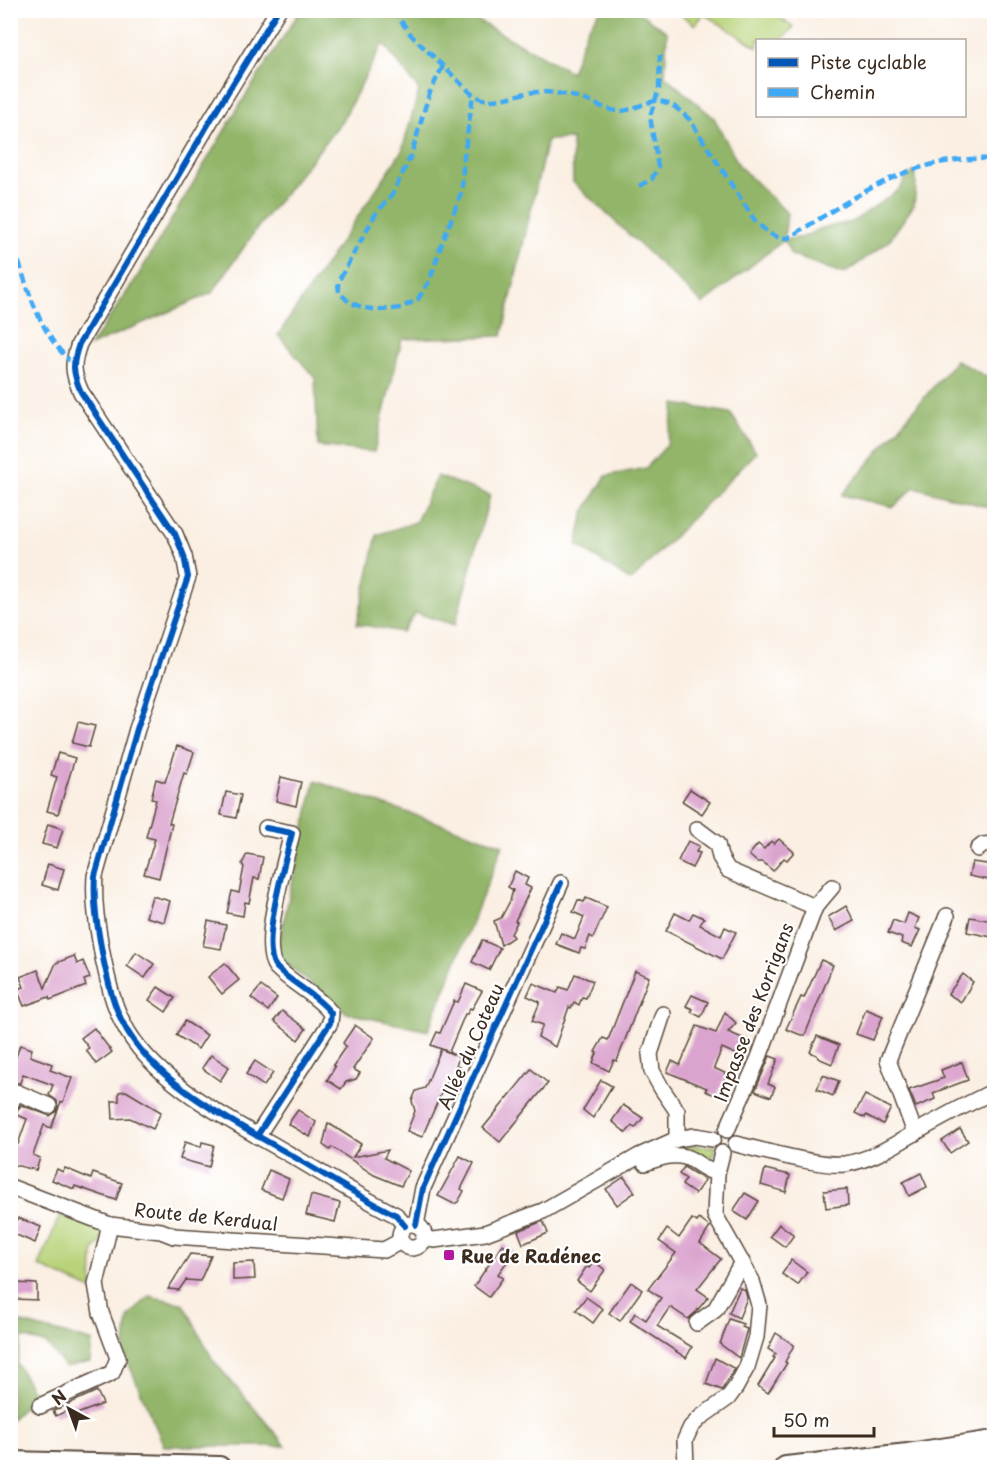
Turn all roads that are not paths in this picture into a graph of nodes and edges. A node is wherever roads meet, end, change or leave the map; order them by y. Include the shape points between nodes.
1 (278, 10) edge
2 (266, 828) dead end
3 (697, 829) dead end
4 (994, 844) edge
5 (978, 849) dead end
6 (561, 883) dead end
7 (832, 887) dead end
8 (815, 907) junction
9 (947, 916) dead end
10 (663, 1014) dead end
11 (994, 1091) edge
12 (10, 1105) edge
13 (49, 1106) dead end
14 (727, 1130) junction
15 (915, 1133) junction
16 (257, 1136) junction
17 (677, 1139) junction
18 (713, 1139) junction
19 (736, 1144) junction
20 (722, 1153) junction
21 (639, 1156) junction
22 (717, 1173) junction
23 (10, 1187) edge
24 (110, 1225) junction
25 (412, 1232) junction
26 (742, 1262) junction
27 (697, 1323) dead end
28 (40, 1406) dead end
29 (994, 1442) edge
30 (994, 1461) edge
31 (10, 1463) edge
32 (219, 1467) edge
33 (686, 1467) edge
34 (786, 1467) edge
35 (957, 1467) edge

1 - 16 street via 79,344 73,363 81,392 175,534 188,577 137,729 95,876 96,921 110,992 123,1024 159,1070
2 - 16 street via 292,833 270,931 270,955 275,967 331,1013 330,1023
3 - 8 street, Impasse des Korrigans via 717,844 728,870
4 - 5 street
6 - 25 street, Allée du Coteau via 423,1188
7 - 8 street, Impasse des Korrigans
8 - 14 street, Impasse des Korrigans via 758,1060
9 - 15 street via 888,1060
10 - 17 street via 650,1054 652,1071 677,1112
11 - 15 street
12 - 13 street via 16,1092
14 - 18 street via 717,1132
14 - 19 street
15 - 19 street via 886,1150 844,1164 827,1164
16 - 25 street via 396,1215
17 - 18 street, Route de Kerdual
17 - 21 street, Route de Kerdual
18 - 20 street
19 - 20 street
20 - 22 street
21 - 22 street via 645,1163 666,1156 689,1158
21 - 25 street, Route de Kerdual via 543,1211 485,1233 434,1240
22 - 26 street via 715,1215
23 - 24 street, Route de Kerdual
24 - 25 street, Route de Kerdual via 174,1236 384,1250
24 - 28 street via 96,1284 101,1313 118,1358 112,1373
26 - 27 street via 715,1310
26 - 33 street via 759,1305 756,1336 747,1367 728,1398 691,1427 685,1440
29 - 34 highway
30 - 35 highway
31 - 32 highway

